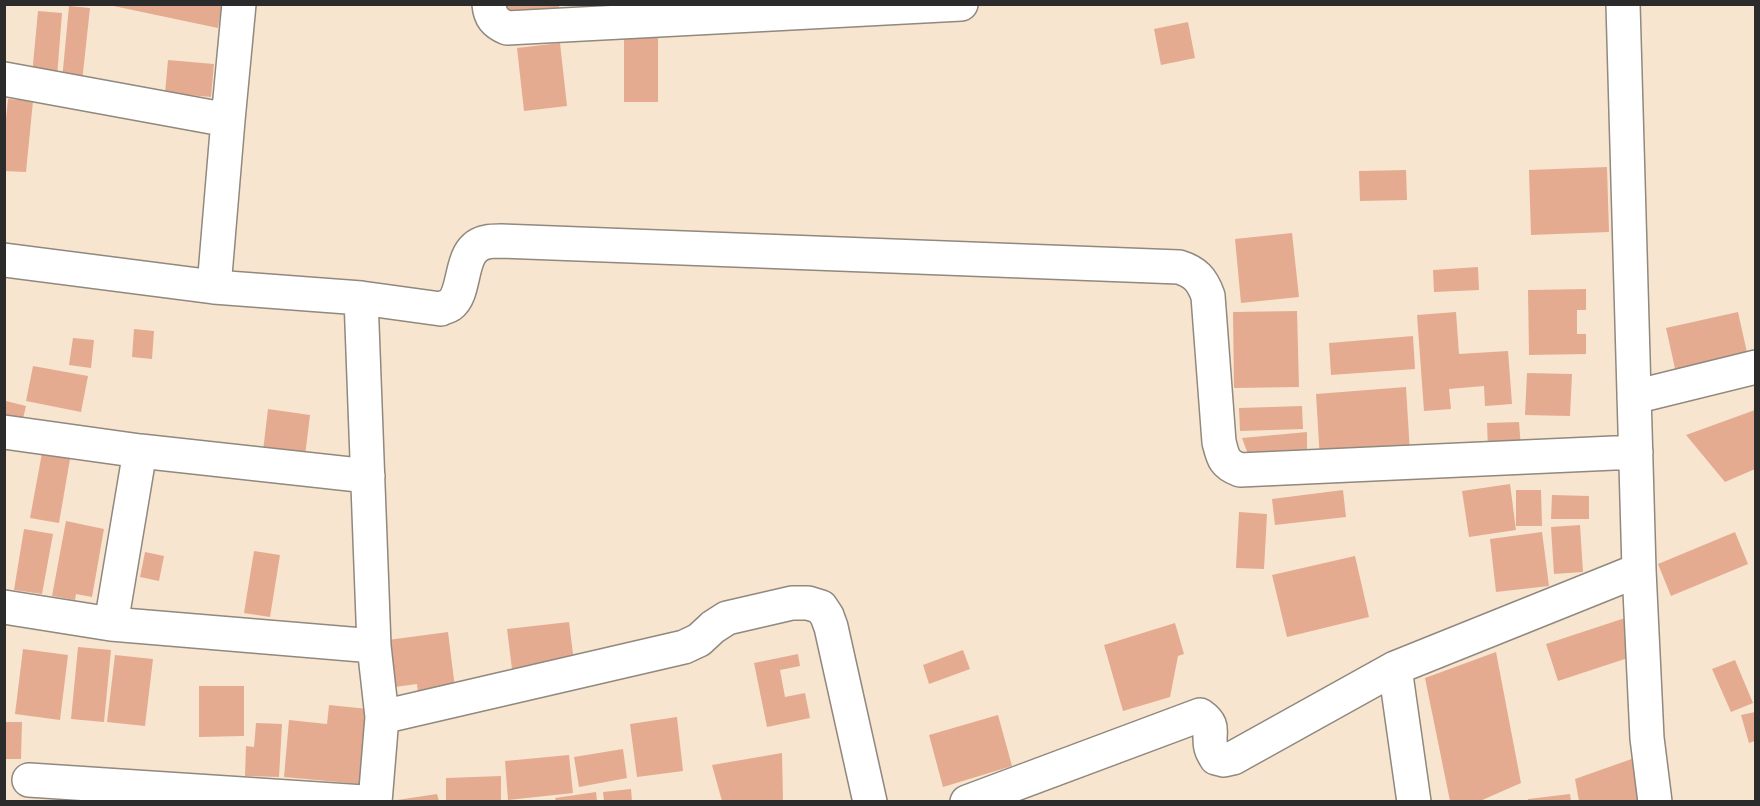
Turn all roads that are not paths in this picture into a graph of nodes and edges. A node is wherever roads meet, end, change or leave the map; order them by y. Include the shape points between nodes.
1 (239, 4) edge
2 (489, 4) edge
3 (961, 4) edge
4 (1623, 4) edge
5 (4, 79) edge
6 (228, 120) junction
7 (4, 260) edge
8 (214, 287) junction
9 (361, 298) junction
10 (1755, 367) edge
11 (1634, 397) junction
12 (4, 432) edge
13 (140, 451) junction
14 (1636, 452) junction
15 (368, 476) junction
16 (1639, 570) junction
17 (4, 607) edge
18 (111, 624) junction
19 (374, 646) junction
20 (1395, 668) junction
21 (382, 717) junction
22 (29, 780) dead end
23 (364, 801) edge
24 (375, 801) edge
25 (870, 801) edge
26 (967, 801) edge
27 (1414, 801) edge
28 (1655, 801) edge

1 - 6 street
2 - 3 street via 493,19 507,28
4 - 11 street
5 - 6 street
6 - 8 street
7 - 8 street
8 - 9 street
9 - 14 street via 441,309 457,296 465,263 473,250 484,242 501,241 1179,267 1203,282 1208,296 1219,442 1229,466 1240,470
9 - 15 street
10 - 11 street
11 - 14 street
12 - 13 street
13 - 15 street
13 - 18 street
14 - 16 street
15 - 19 street
16 - 20 street
16 - 28 street via 1647,738
17 - 18 street
18 - 19 street
19 - 21 street
20 - 26 street via 1233,758 1216,758 1211,748 1211,727 1200,715
20 - 27 street
21 - 24 street
21 - 25 street via 684,647 727,618 808,603 821,607 831,627
22 - 23 street

